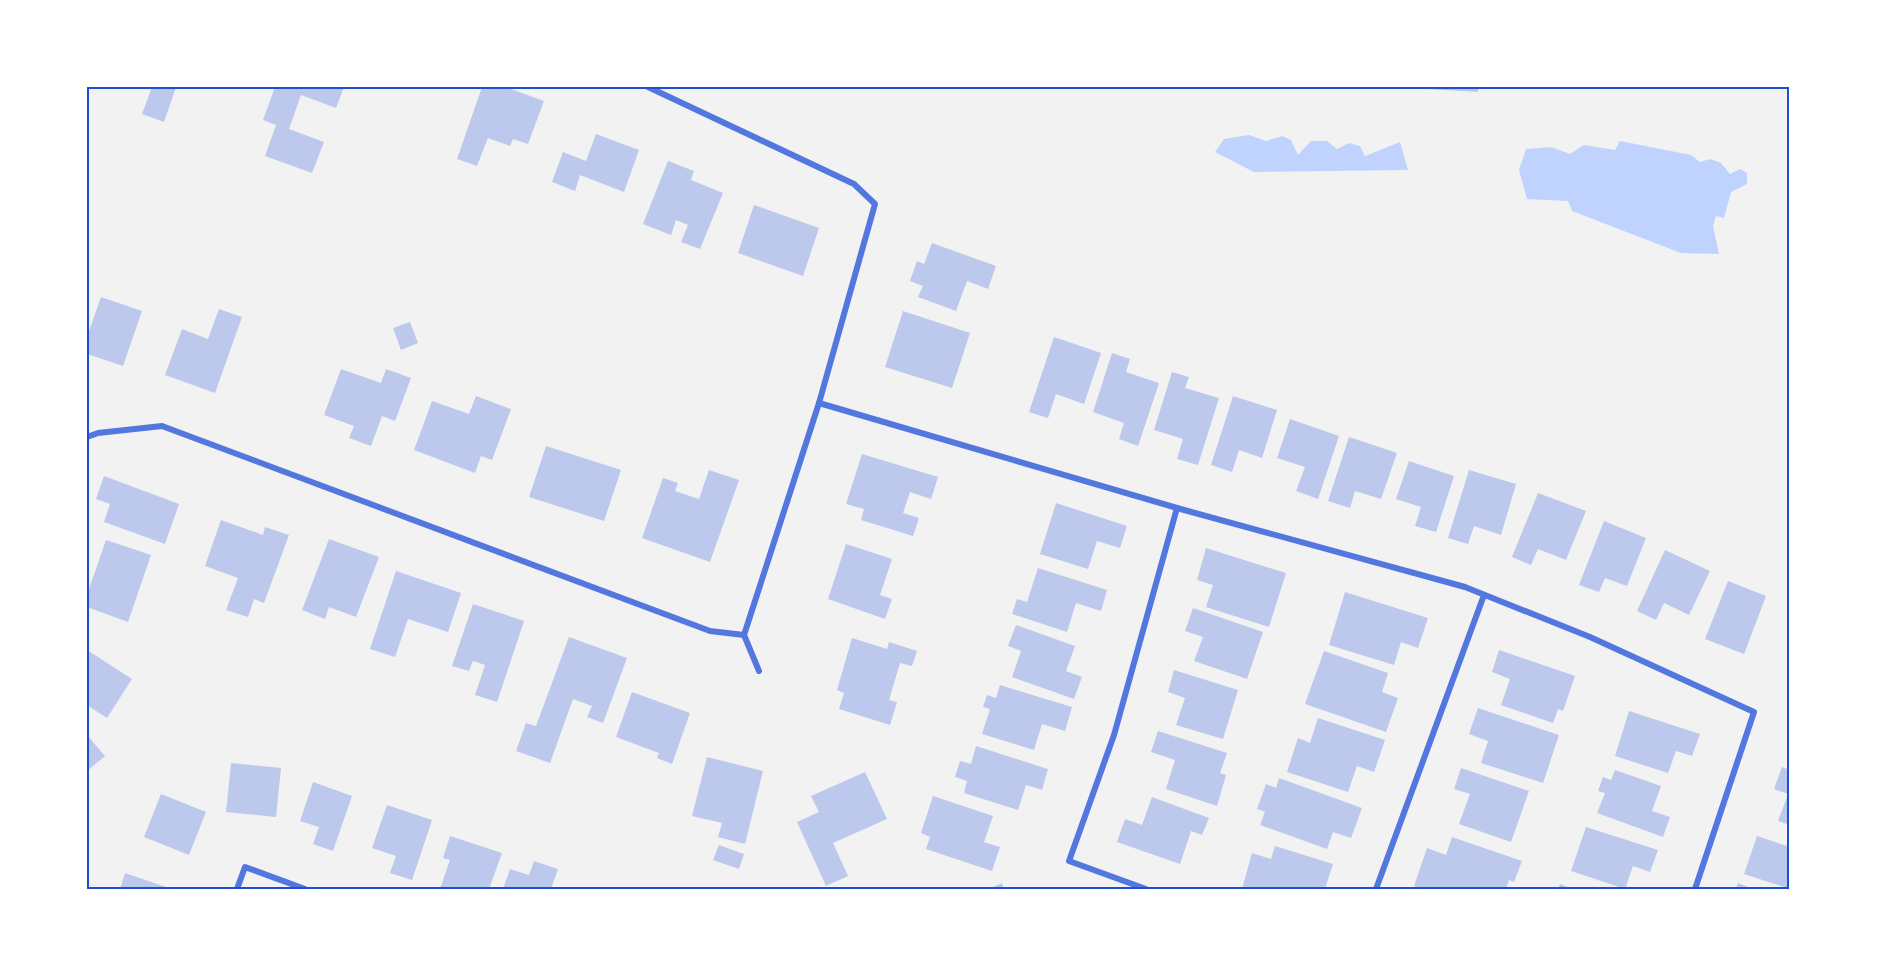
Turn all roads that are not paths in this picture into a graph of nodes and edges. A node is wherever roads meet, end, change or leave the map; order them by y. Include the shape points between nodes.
1 (648, 87) edge
2 (819, 403) junction
3 (87, 437) edge
4 (1177, 507) junction
5 (1484, 595) junction
6 (744, 635) junction
7 (759, 671) dead end
8 (237, 889) edge
9 (305, 889) edge
10 (1146, 889) edge
11 (1376, 889) edge
12 (1695, 889) edge

1 - 2 street via 854,184 875,204
2 - 4 street
2 - 6 street
3 - 6 street via 162,426 710,631
4 - 5 street
4 - 10 street via 1114,735 1069,861
5 - 11 street
5 - 12 street via 1590,637 1754,712
6 - 7 street
8 - 9 street via 244,867

